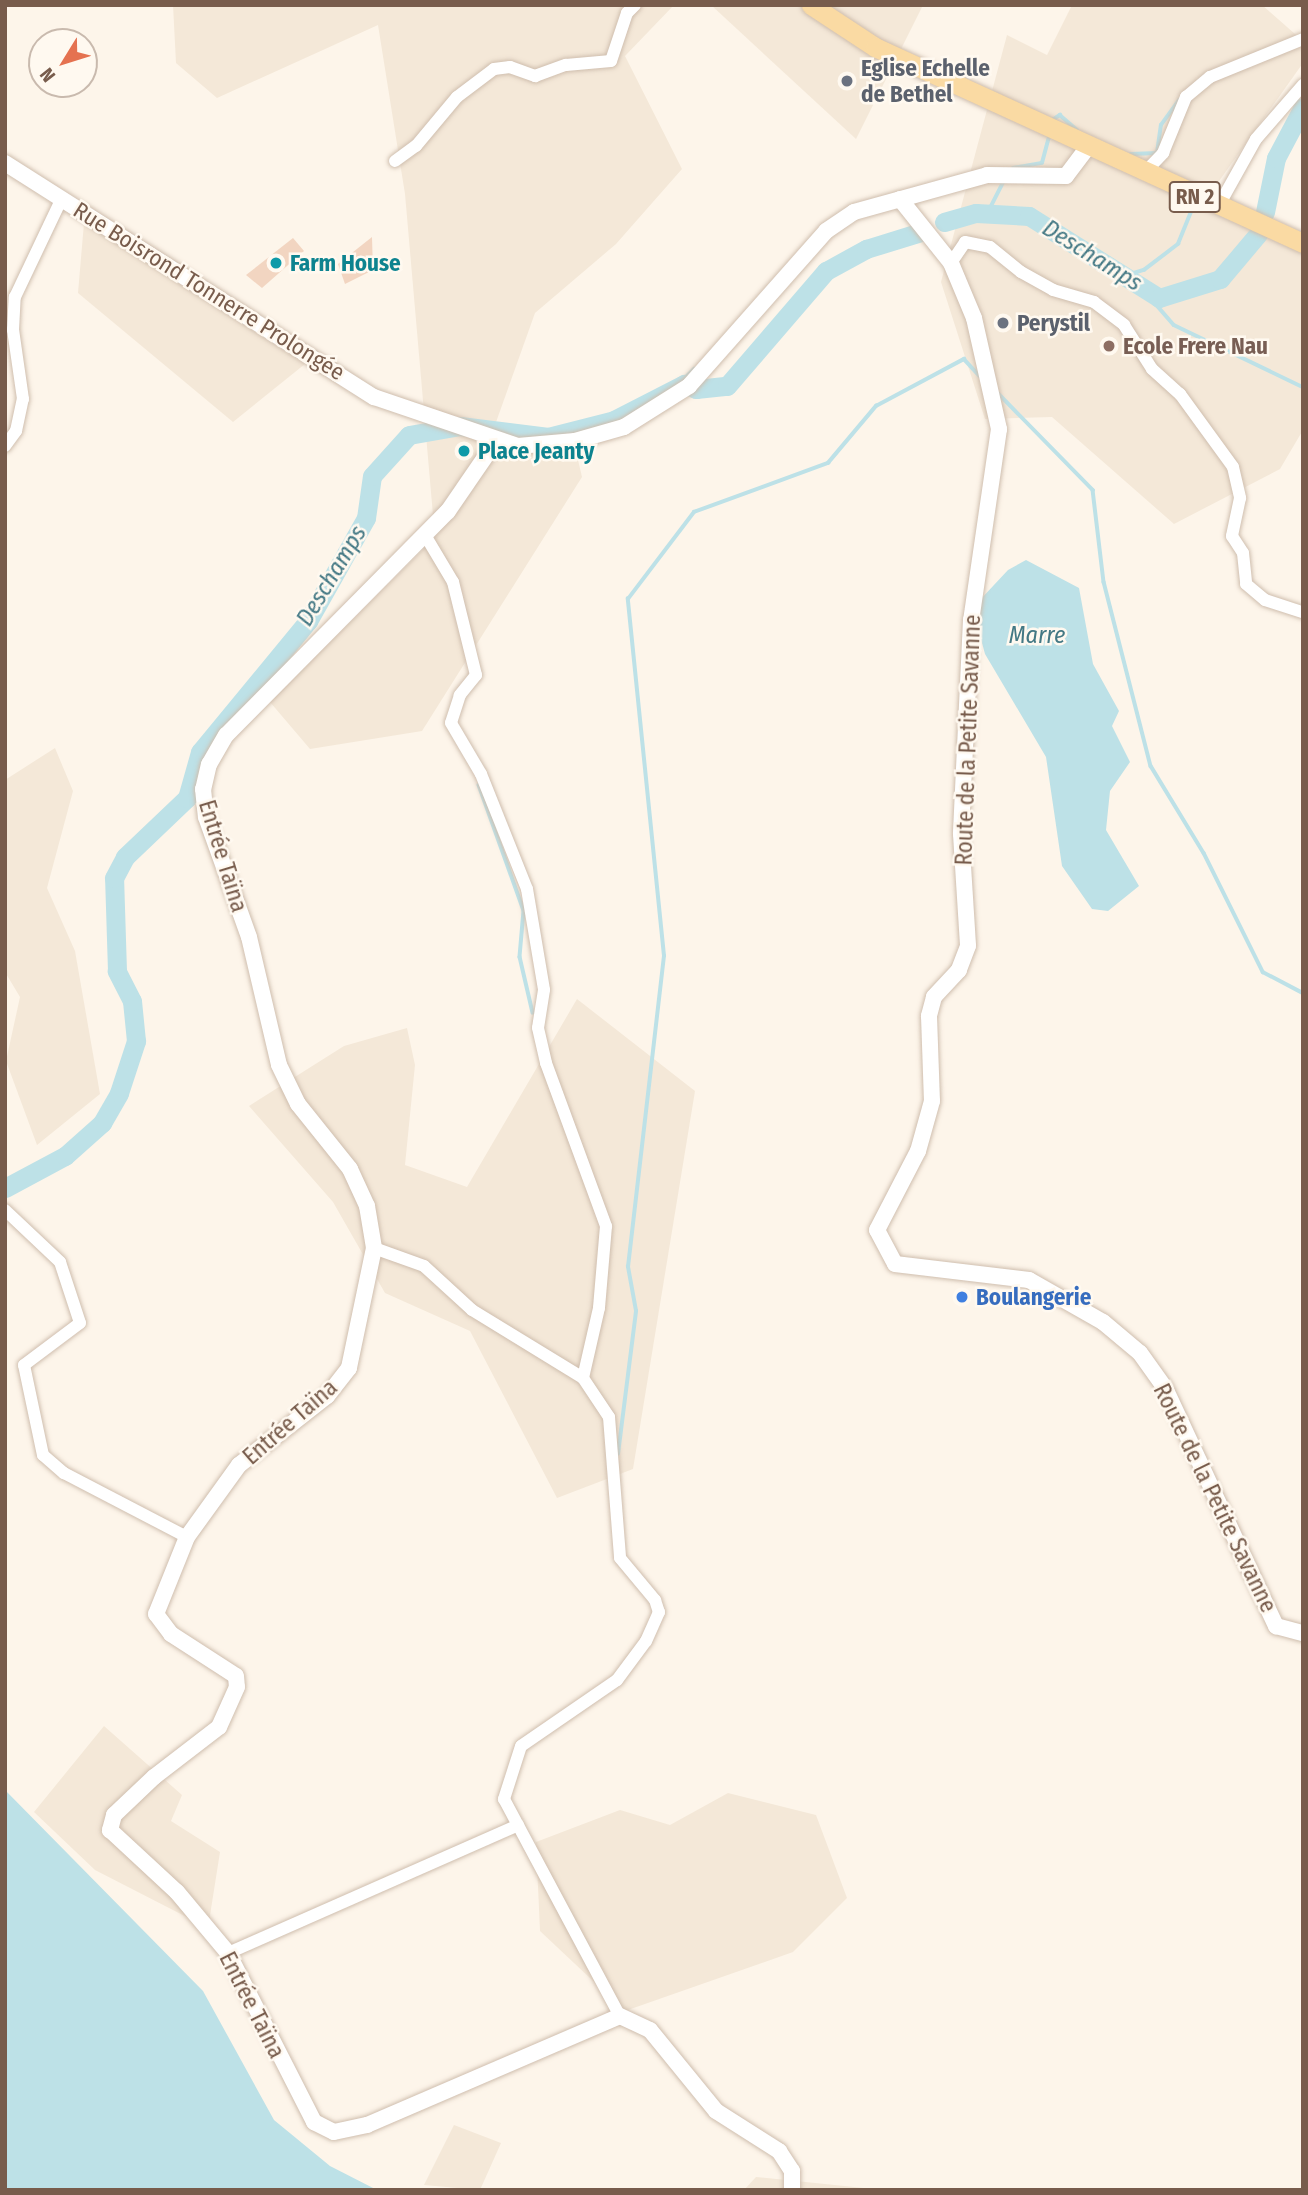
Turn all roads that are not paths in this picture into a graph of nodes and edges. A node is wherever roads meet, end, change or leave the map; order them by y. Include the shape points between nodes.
1 (635, 5) edge
2 (811, 5) edge
3 (1303, 39) edge
4 (1303, 85) edge
5 (1089, 146) junction
6 (395, 161) dead end
7 (5, 163) edge
8 (1144, 173) junction
9 (62, 198) junction
10 (900, 199) junction
11 (1218, 207) junction
12 (1303, 243) edge
13 (951, 263) junction
14 (496, 442) junction
15 (5, 446) edge
16 (425, 535) junction
17 (1303, 612) edge
18 (5, 1210) edge
19 (374, 1248) junction
20 (583, 1378) junction
21 (187, 1537) junction
22 (1303, 1633) edge
23 (518, 1825) junction
24 (228, 1953) junction
25 (620, 2016) junction
26 (792, 2190) edge

1 - 6 street via 627,13 611,61 565,65 535,76 510,67 494,69 457,97 416,146
2 - 5 main road, RN 2 via 875,47
3 - 8 street via 1210,77 1186,97 1163,153
4 - 11 street via 1256,139
5 - 8 main road, RN 2
5 - 10 street, Rue Boisrond Tonnerre Prolongée via 1066,176 1003,177
7 - 9 street, Rue Boisrond Tonnerre Prolongée
8 - 11 main road, RN 2
9 - 14 street, Rue Boisrond Tonnerre Prolongée via 374,397
9 - 15 street via 15,297 13,330 23,399 16,431
10 - 13 street, Route de la Petite Savanne
10 - 14 street, Rue Boisrond Tonnerre Prolongée via 868,206 826,231 706,369 624,427 550,445
11 - 12 main road, RN 2
13 - 17 street via 965,242 990,247 1021,272 1094,302 1124,326 1152,369 1180,394 1233,467 1240,498 1232,536 1243,553 1245,584 1265,600
13 - 22 street, Route de la Petite Savanne via 974,318 999,429 971,620 961,834 968,946 959,970 934,997 929,1016 932,1101 918,1151 877,1230 895,1264 1029,1280 1103,1322 1140,1353 1165,1388 1276,1626
14 - 16 street, Entrée Taïna
16 - 19 street, Entrée Taïna via 339,615 226,735 203,789 206,817 248,937 279,1065 299,1104 350,1169 368,1206
16 - 20 street via 453,582 476,675 460,695 451,723 481,774 527,889 544,990 538,1028 545,1063 606,1226 599,1308
18 - 21 street via 60,1262 80,1322 24,1365 43,1455 64,1473
19 - 20 street via 424,1266 472,1310
19 - 21 street, Entrée Taïna via 349,1368 327,1396 239,1465
20 - 23 street via 603,1402 613,1431 620,1558 659,1612 646,1641 617,1680 521,1746 504,1799
21 - 24 street, Entrée Taïna via 156,1614 171,1634 236,1676 237,1687 219,1727 154,1777 114,1815 110,1830 177,1892
23 - 24 street
23 - 25 street
24 - 25 street, Entrée Taïna via 295,2091 314,2122 334,2132 367,2125
25 - 26 street via 650,2030 716,2110 779,2151 792,2171

